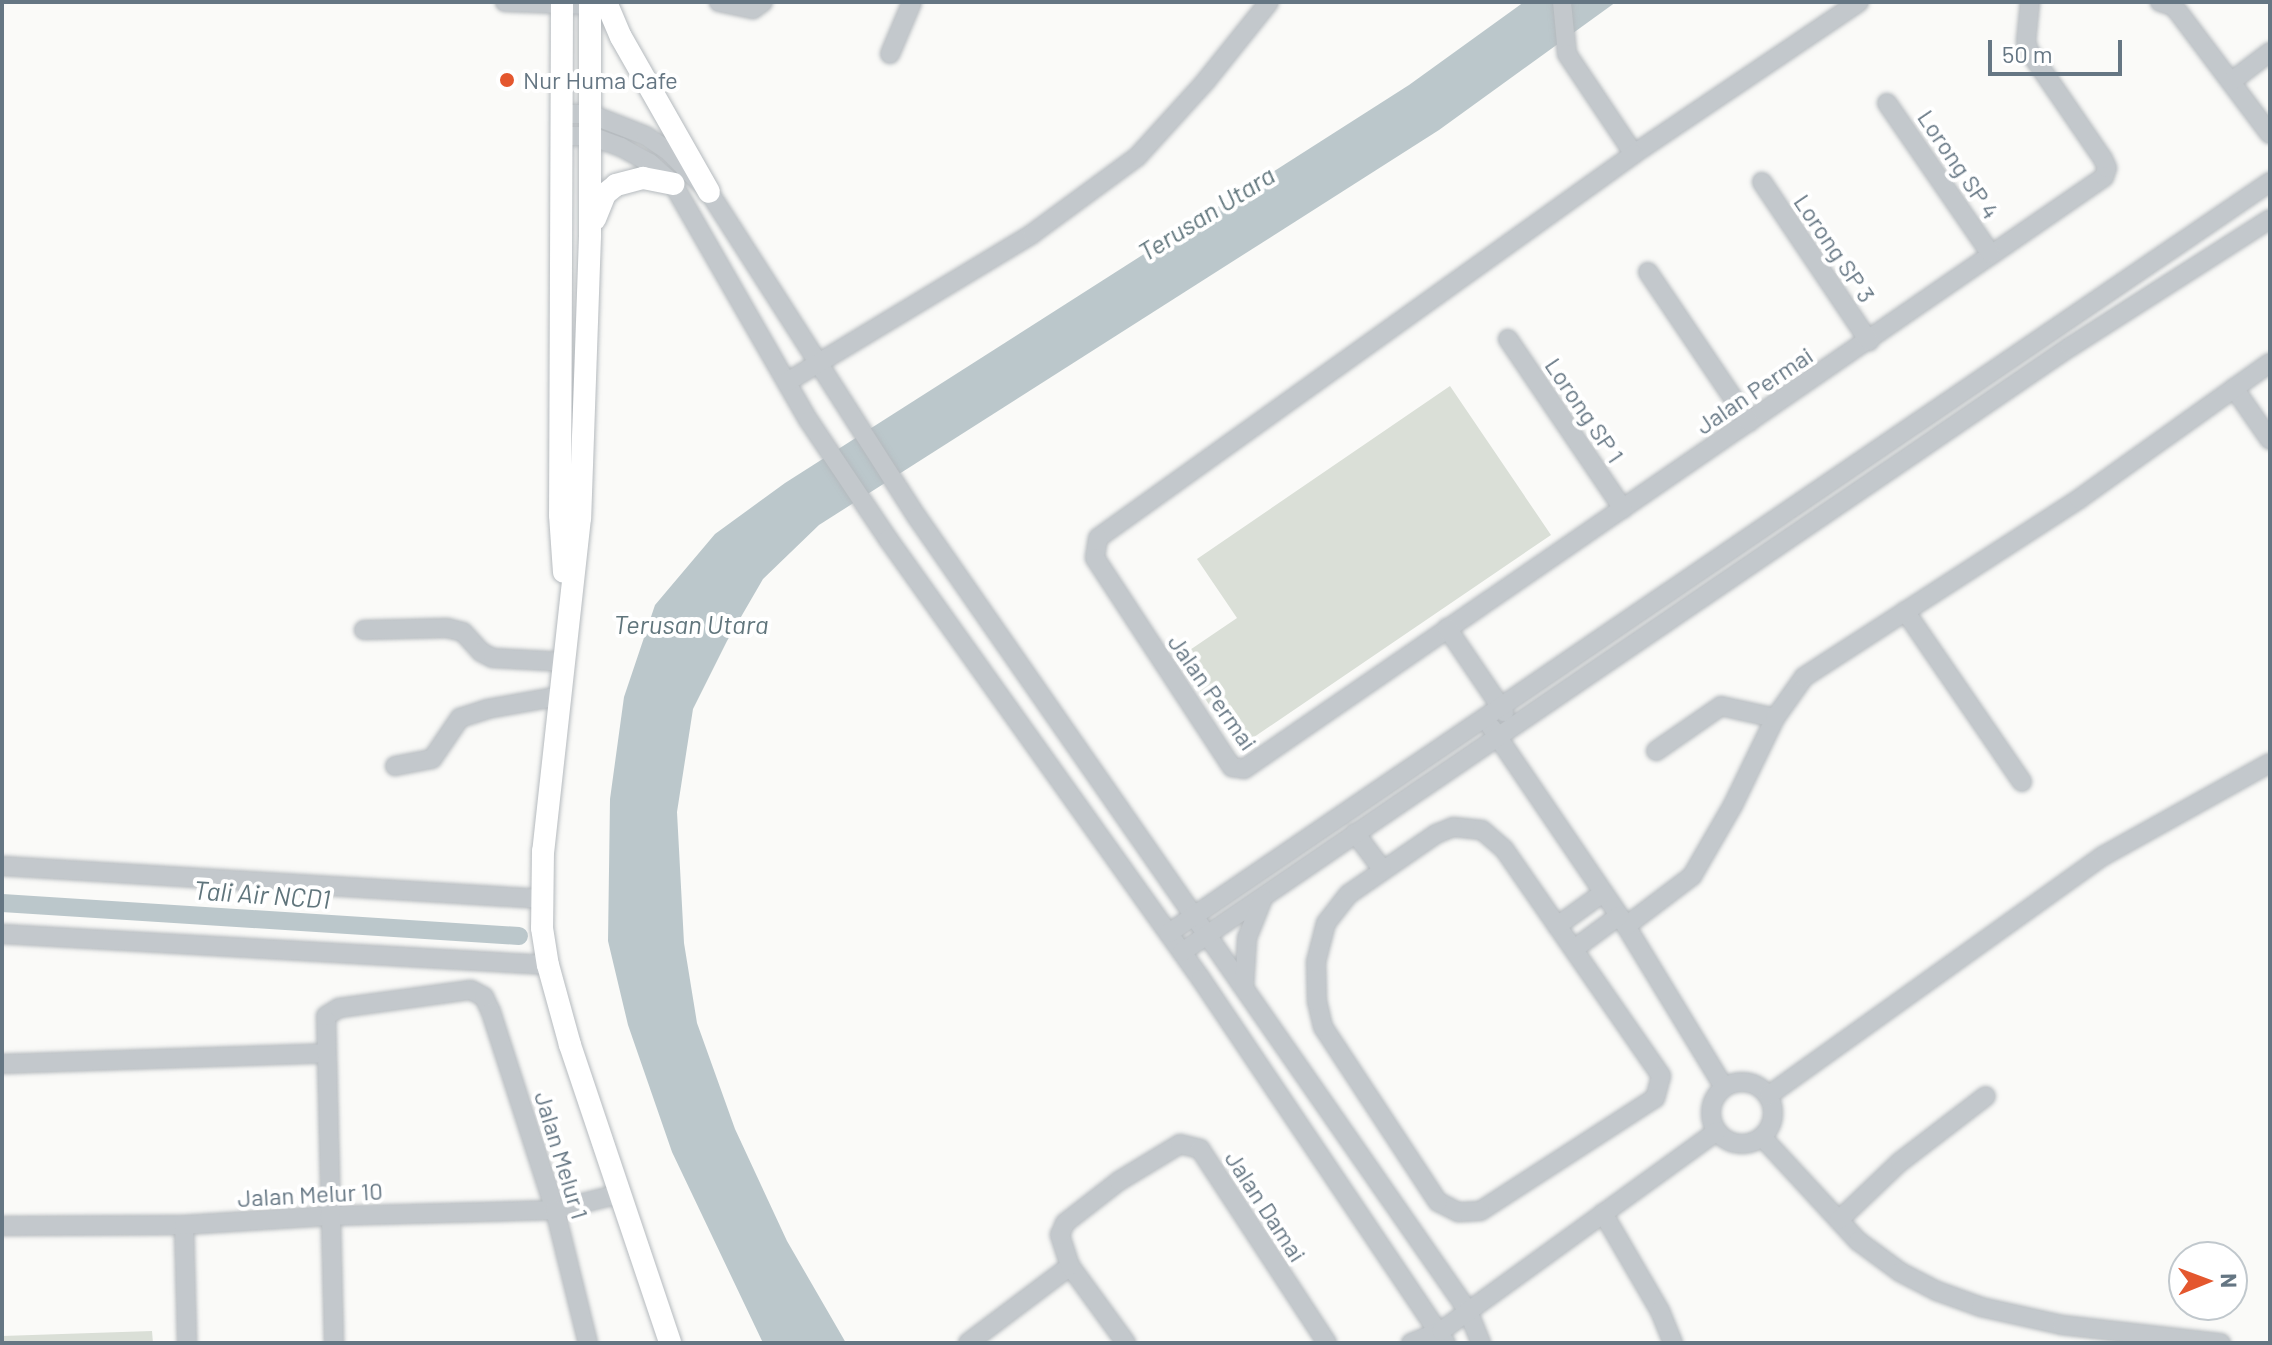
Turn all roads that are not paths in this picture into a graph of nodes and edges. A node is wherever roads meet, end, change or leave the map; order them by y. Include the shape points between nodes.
1 (505, 2) edge
2 (719, 2) edge
3 (763, 2) edge
4 (912, 2) edge
5 (1269, 2) edge
6 (1562, 2) edge
7 (1859, 2) edge
8 (2030, 2) edge
9 (2160, 2) edge
10 (562, 3) edge
11 (596, 3) edge
12 (2270, 52) edge
13 (890, 54) dead end
14 (2232, 81) junction
15 (1887, 103) dead end
16 (562, 125) junction
17 (590, 125) junction
18 (2270, 134) edge
19 (1634, 154) junction
20 (1762, 182) dead end
21 (2270, 182) edge
22 (673, 184) junction
23 (709, 192) junction
24 (2270, 219) edge
25 (590, 236) junction
26 (1990, 253) junction
27 (1648, 272) dead end
28 (1508, 339) dead end
29 (1869, 341) junction
30 (2270, 363) edge
31 (816, 364) junction
32 (787, 382) junction
33 (2234, 388) junction
34 (1749, 422) junction
35 (2270, 440) edge
36 (1623, 509) junction
37 (1905, 611) junction
38 (1447, 628) junction
39 (364, 630) dead end
40 (568, 633) junction
41 (566, 662) junction
42 (561, 696) junction
43 (1491, 710) junction
44 (1775, 718) junction
45 (1505, 731) junction
46 (1656, 751) dead end
47 (2270, 763) edge
48 (395, 766) dead end
49 (2022, 782) dead end
50 (1355, 833) junction
51 (2, 866) edge
52 (1382, 869) junction
53 (1603, 893) junction
54 (1264, 895) junction
55 (543, 899) junction
56 (1194, 914) junction
57 (1622, 921) junction
58 (1557, 926) junction
59 (1169, 933) junction
60 (2, 934) edge
61 (1207, 935) junction
62 (1574, 949) junction
63 (1182, 952) junction
64 (548, 965) junction
65 (1244, 987) junction
66 (326, 1053) junction
67 (2, 1064) edge
68 (1724, 1087) junction
69 (1769, 1095) junction
70 (1986, 1096) dead end
71 (1717, 1131) junction
72 (1762, 1137) junction
73 (619, 1194) junction
74 (555, 1210) junction
75 (1603, 1213) junction
76 (329, 1216) junction
77 (1839, 1220) junction
78 (184, 1225) junction
79 (2, 1226) edge
80 (1070, 1266) junction
81 (1468, 1311) junction
82 (1444, 1337) edge
83 (187, 1343) edge
84 (334, 1343) edge
85 (588, 1343) edge
86 (670, 1343) edge
87 (968, 1343) edge
88 (1126, 1343) edge
89 (1327, 1343) edge
90 (1411, 1343) edge
91 (1481, 1343) edge
92 (1673, 1343) edge
93 (2221, 1343) edge

1 - 10 street
2 - 3 street via 753,9
4 - 13 street
5 - 31 street via 1137,157 1032,234
6 - 19 street via 1565,48
7 - 19 street, Jalan Permai
8 - 26 street, Jalan Permai via 2029,51 2107,168 2104,177
9 - 14 street via 2173,6
10 - 11 street
10 - 16 main road
11 - 17 main road
11 - 23 main road
12 - 14 street
14 - 18 street
15 - 26 street, Lorong SP 4
16 - 17 street
16 - 40 main road via 560,515
17 - 22 street
17 - 23 street via 646,136
17 - 25 main road
19 - 38 street, Jalan Permai via 1098,538 1094,547 1095,558 1238,770
20 - 29 street, Lorong SP 3
21 - 43 street
22 - 25 main road via 643,178 616,185 597,209
22 - 32 street
23 - 31 street
24 - 45 street via 2070,347
25 - 40 main road via 580,518
26 - 29 street, Jalan Permai
27 - 34 street
28 - 36 street, Lorong SP 1
29 - 34 street, Jalan Permai
30 - 33 street
31 - 32 street
31 - 56 street
32 - 59 street via 888,539
33 - 35 street
33 - 37 street via 2079,499
34 - 36 street, Jalan Permai
36 - 38 street, Jalan Permai
37 - 44 street via 1804,677
37 - 49 street
38 - 43 street
39 - 41 street via 447,628 463,632 493,658
40 - 41 main road
41 - 42 main road
42 - 48 street via 460,718 432,759
42 - 55 main road via 543,851
43 - 45 street
43 - 56 street
44 - 46 street via 1721,706
44 - 57 street via 1692,876
45 - 50 street
45 - 53 street
47 - 69 street via 2103,856
50 - 52 street
50 - 54 street
51 - 55 street
52 - 58 street via 1453,827 1482,830 1504,849
52 - 62 street via 1349,894 1326,923 1316,962 1317,1002 1323,1027 1438,1202 1458,1212 1480,1211 1501,1200 1659,1092 1656,1067
53 - 57 street
53 - 58 street
54 - 61 street
54 - 65 street via 1247,938
55 - 64 main road
56 - 59 street
56 - 61 street
57 - 62 street
57 - 68 street
58 - 62 street
59 - 63 street
60 - 64 street
61 - 63 street
61 - 65 street
63 - 82 street
64 - 73 main road
65 - 81 street
66 - 67 street
66 - 74 street, Jalan Melur 1 via 326,1016 331,1011 471,990 484,997
66 - 76 street
68 - 69 street via 1743,1081
68 - 71 street via 1712,1103
69 - 72 street via 1774,1113
70 - 77 street via 1900,1162
71 - 72 street via 1733,1143
71 - 75 street
72 - 77 street
73 - 74 street, Jalan Melur 10
73 - 86 main road
74 - 76 street, Jalan Melur 10
74 - 85 street, Jalan Melur 1
75 - 81 street
75 - 92 street
76 - 78 street, Jalan Melur 10
76 - 84 street
77 - 93 street via 1878,1257 1955,1299 2062,1325
78 - 79 street, Jalan Melur 10
78 - 83 street
80 - 87 street
80 - 88 street, Jalan Damai
80 - 89 street, Jalan Damai via 1060,1246 1065,1223 1119,1181 1180,1144 1191,1144 1200,1149
81 - 82 street
81 - 91 street
82 - 90 street

